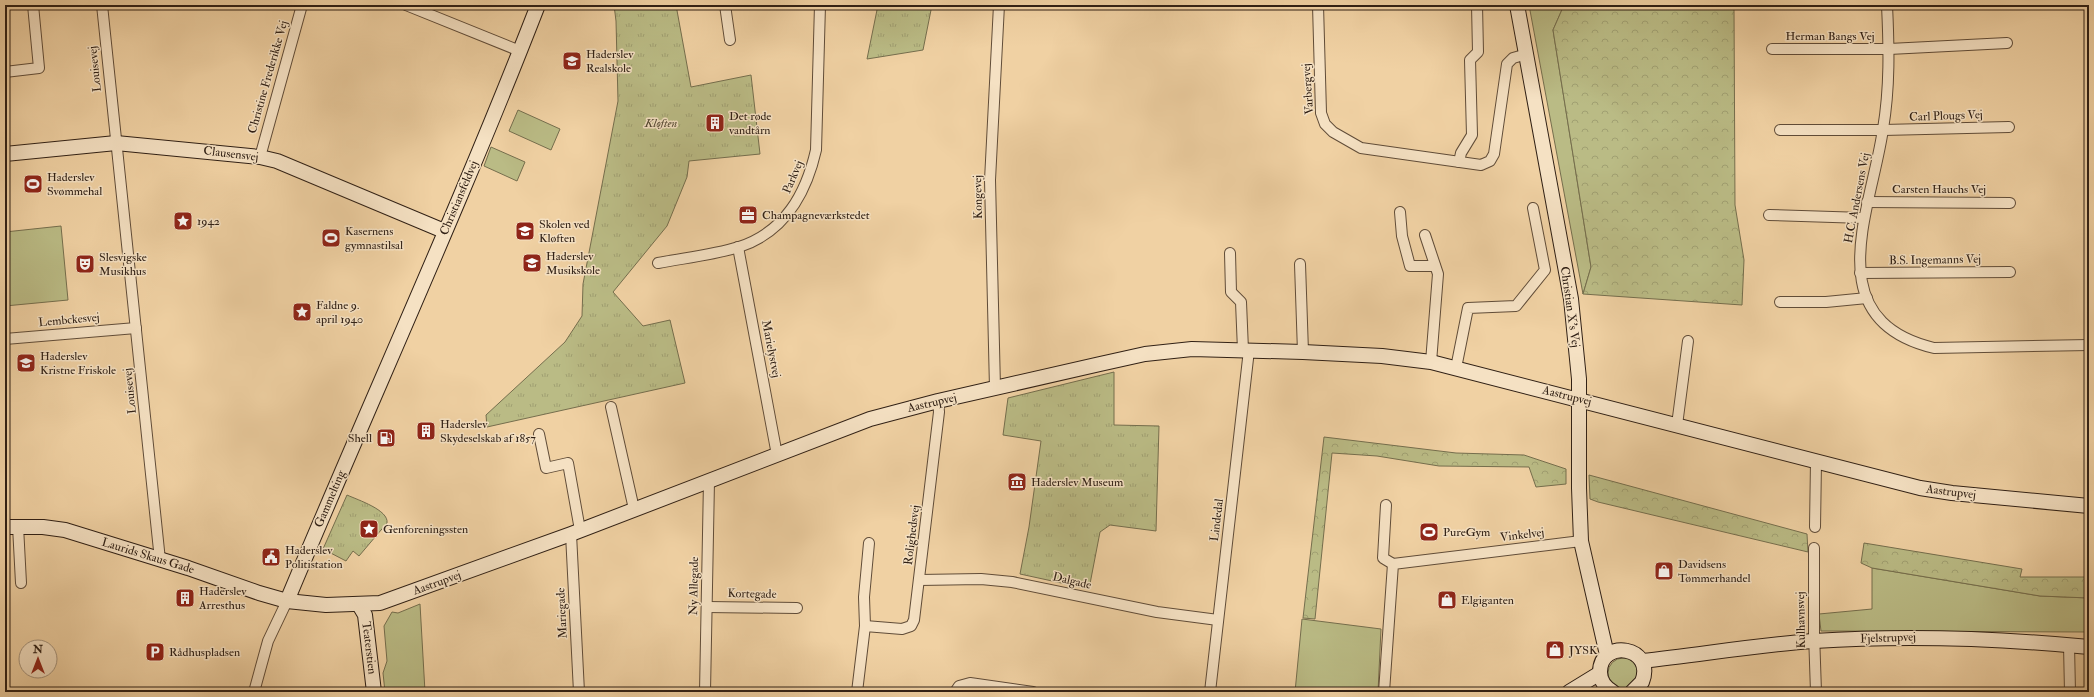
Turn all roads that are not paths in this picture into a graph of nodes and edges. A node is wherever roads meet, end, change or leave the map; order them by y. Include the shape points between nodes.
1 (33, 5) edge
2 (102, 5) edge
3 (302, 5) edge
4 (406, 5) edge
5 (538, 5) edge
6 (725, 5) edge
7 (820, 5) edge
8 (999, 5) edge
9 (1318, 5) edge
10 (1477, 5) edge
11 (1517, 5) edge
12 (1886, 5) edge
13 (730, 40) dead end
14 (2007, 43) dead end
15 (1772, 49) dead end
16 (1889, 49) junction
17 (520, 51) junction
18 (1526, 54) junction
19 (5, 72) edge
20 (2009, 127) dead end
21 (1780, 130) dead end
22 (1883, 130) junction
23 (116, 143) junction
24 (5, 154) edge
25 (260, 157) junction
26 (1459, 162) junction
27 (1867, 202) junction
28 (2010, 203) dead end
29 (1533, 208) dead end
30 (1400, 212) dead end
31 (1770, 215) dead end
32 (1864, 218) junction
33 (444, 231) junction
34 (1425, 235) dead end
35 (738, 247) junction
36 (1230, 253) dead end
37 (658, 263) dead end
38 (1300, 264) dead end
39 (1435, 266) junction
40 (2010, 272) dead end
41 (1860, 274) junction
42 (1867, 298) junction
43 (1780, 302) dead end
44 (136, 328) junction
45 (5, 339) edge
46 (1688, 341) dead end
47 (2089, 345) edge
48 (1246, 350) junction
49 (1303, 352) junction
50 (1431, 362) junction
51 (1456, 368) junction
52 (995, 388) junction
53 (378, 391) joint
54 (1578, 398) junction
55 (938, 401) junction
56 (611, 406) dead end
57 (1677, 425) junction
58 (539, 434) dead end
59 (777, 455) junction
60 (1816, 462) junction
61 (709, 480) junction
62 (1386, 505) dead end
63 (2089, 506) edge
64 (634, 509) junction
65 (12, 527) edge
66 (1815, 527) dead end
67 (576, 532) junction
68 (1582, 541) junction
69 (869, 543) dead end
70 (1814, 548) dead end
71 (160, 560) junction
72 (1394, 564) junction
73 (919, 580) junction
74 (21, 583) dead end
75 (287, 601) junction
76 (359, 605) junction
77 (707, 607) junction
78 (797, 608) dead end
79 (1598, 611) junction
80 (1218, 620) junction
81 (865, 626) junction
82 (1814, 641) junction
83 (2069, 645) junction
84 (2089, 647) edge
85 (1620, 649) junction
86 (1607, 656) junction
87 (1643, 667) junction
88 (1606, 683) edge
89 (1638, 690) edge
90 (254, 692) edge
91 (374, 692) edge
92 (579, 692) edge
93 (705, 692) edge
94 (857, 692) edge
95 (955, 692) edge
96 (1032, 692) edge
97 (1210, 692) edge
98 (1384, 692) edge
99 (1568, 692) edge
100 (1577, 692) edge
101 (1816, 692) edge
102 (2070, 692) edge

1 - 19 street via 39,68
2 - 23 street, Louisevej
3 - 25 street, Christine Frederikke Vej
4 - 17 street
5 - 17 street, Christiansfeldvej
6 - 13 street
7 - 35 street, Parkvej via 816,150 811,171 800,197 782,220 760,239
8 - 52 street, Kongevej via 990,180
9 - 26 street, Varbergvej via 1319,90 1321,113 1325,124 1333,132 1361,148
10 - 26 street via 1478,52 1470,60 1472,135 1461,153
11 - 18 street, Christian X's Vej
12 - 16 street, H.C. Andersens Vej
14 - 16 street, Herman Bangs Vej
15 - 16 street, Herman Bangs Vej
16 - 22 street, H.C. Andersens Vej via 1888,91
17 - 33 street, Christiansfeldvej
18 - 26 street, Varbergvej via 1513,58 1507,64 1494,154 1490,161 1481,165
18 - 54 street, Christian X's Vej via 1570,299 1577,353
20 - 22 street, Carl Plougs Vej
21 - 22 street, Carl Plougs Vej
22 - 27 street, H.C. Andersens Vej
23 - 24 street, Clausensvej
23 - 25 street, Clausensvej
23 - 44 street, Louisevej
25 - 33 street, Clausensvej via 277,161
27 - 28 street, Carsten Hauchs Vej
27 - 32 street, H.C. Andersens Vej
29 - 51 street via 1545,270 1516,306 1468,308
30 - 39 street via 1402,236 1410,266
31 - 32 street
32 - 41 street, H.C. Andersens Vej via 1860,243
33 - 53 street, Christiansfeldvej
34 - 39 street
35 - 37 street, Parkvej
35 - 59 street, Marielystvej
36 - 48 street via 1232,292 1241,302
38 - 49 street
39 - 50 street via 1438,274
40 - 41 street, B.S. Ingemanns Vej
41 - 42 street, H.C. Andersens Vej
42 - 43 street via 1826,302
42 - 47 street, H.C. Andersens Vej via 1875,312 1897,333 1917,344 1934,348
44 - 45 street, Lembckesvej
44 - 71 street, Louisevej
46 - 57 street
48 - 49 street, Aastrupvej
48 - 52 street, Aastrupvej via 1192,350 1145,354
48 - 80 street, Lindedal
49 - 50 street, Aastrupvej via 1382,356
50 - 51 street, Aastrupvej
51 - 54 street, Aastrupvej
52 - 55 street, Aastrupvej
53 - 75 street, Gammelting
54 - 57 street, Aastrupvej
54 - 68 street, Christian X's Vej
55 - 59 street, Aastrupvej via 870,419
55 - 73 street, Rolighedsvej via 939,412
56 - 64 street
57 - 60 street, Aastrupvej
58 - 67 street via 546,468 568,463
59 - 61 street, Aastrupvej
60 - 63 street, Aastrupvej via 1945,492
60 - 66 street
61 - 64 street, Aastrupvej
61 - 77 street, Ny Allegade
62 - 72 street via 1383,558
64 - 67 street, Aastrupvej
65 - 71 street, Laurids Skaus Gade via 65,530
65 - 74 street
67 - 76 street, Aastrupvej via 392,599
67 - 92 street, Mariegade
68 - 72 street, Vinkelvej
68 - 79 street, Christian X's Vej
69 - 81 street via 864,597
70 - 82 street, Kulhavnsvej
71 - 75 street, Laurids Skaus Gade
72 - 98 street
73 - 80 street, Dalgade via 981,579 1012,582 1157,612
73 - 81 street, Rolighedsvej via 911,626 902,629
75 - 76 street, Aastrupvej
75 - 90 street, Gammelting via 268,641
76 - 91 street, Teaterstien via 365,615
77 - 78 street, Kortegade
77 - 93 street, Ny Allegade
79 - 85 street, Christian X's Vej
79 - 86 street, Christian X's Vej
80 - 97 street, Lindedal
81 - 94 street
82 - 83 street, Fjelstrupvej via 1945,637
82 - 87 street, Fjelstrupvej via 1726,649
82 - 101 street, Kulhavnsvej
83 - 84 street, Fjelstrupvej
83 - 102 street
85 - 86 street
85 - 87 street via 1634,653
86 - 88 street via 1601,664
87 - 89 street
88 - 99 street
88 - 100 street
95 - 96 street via 959,686 970,683

